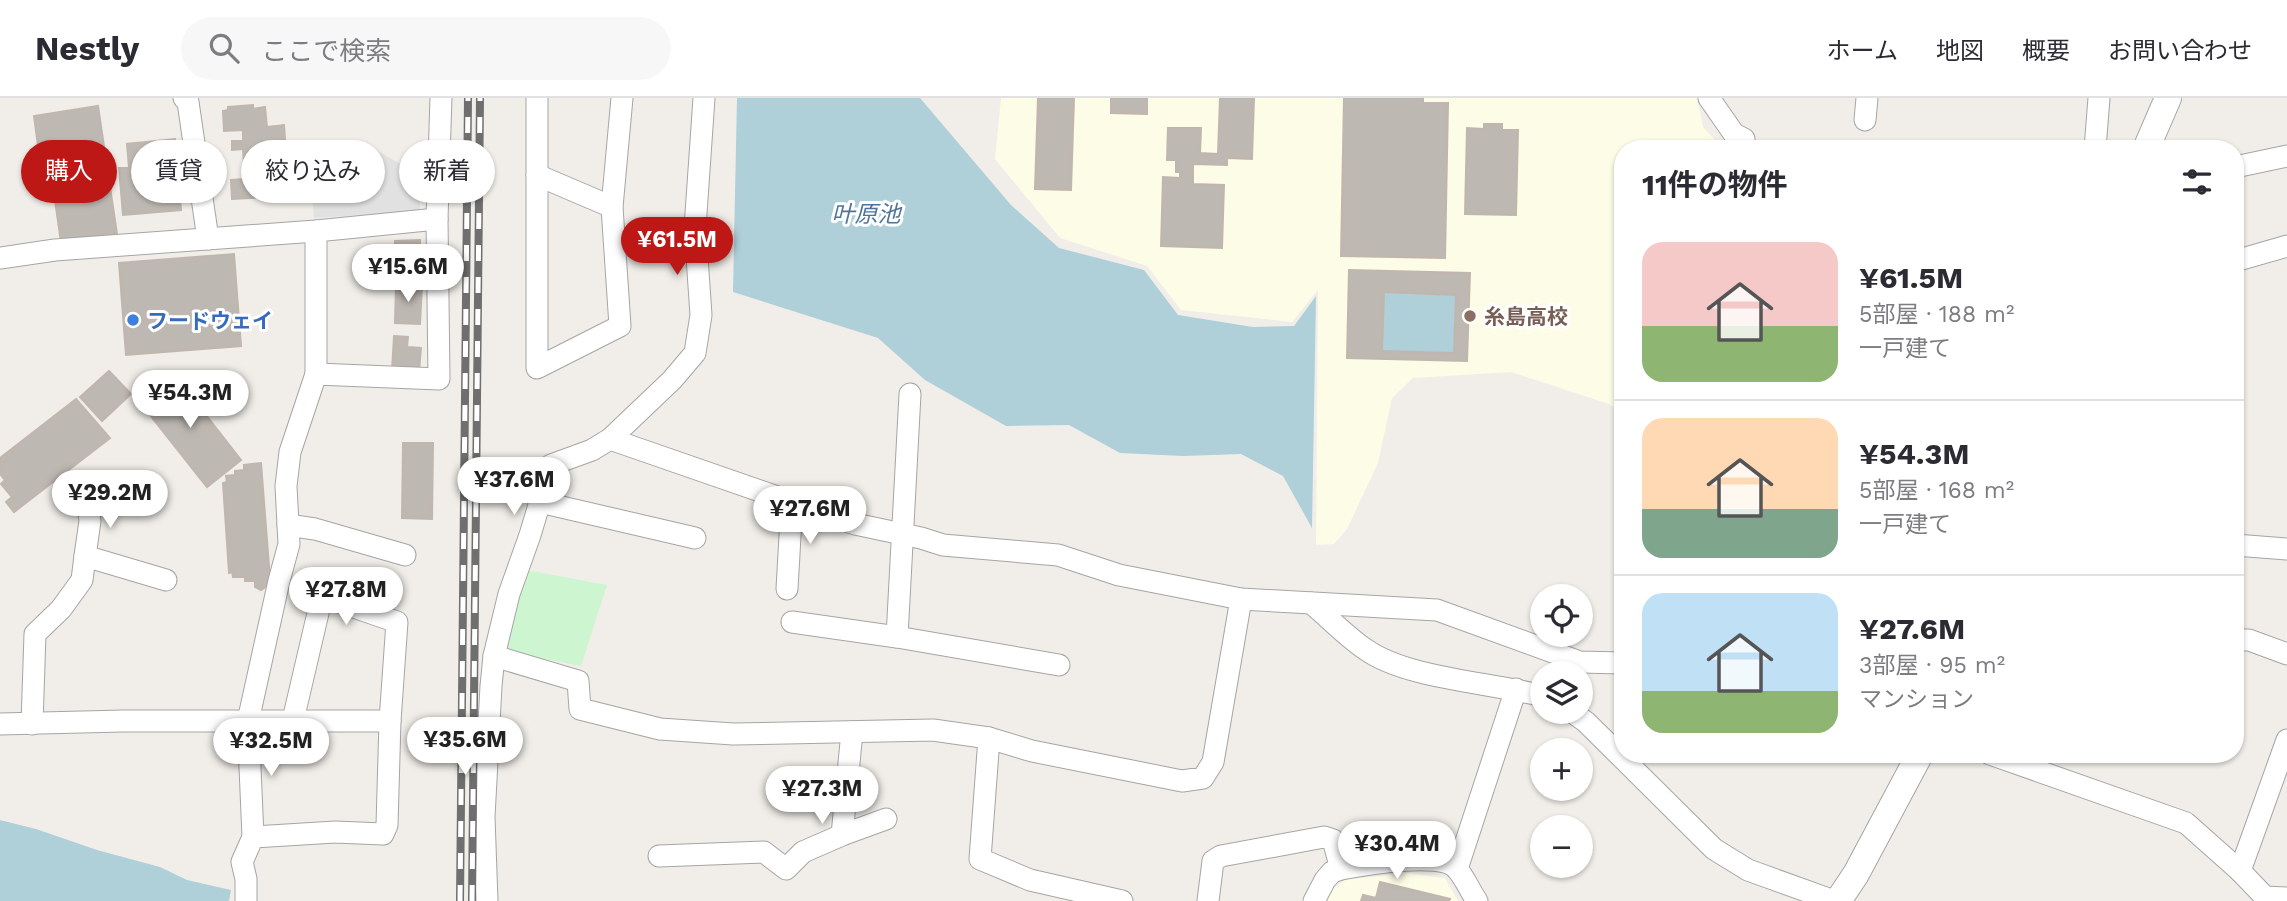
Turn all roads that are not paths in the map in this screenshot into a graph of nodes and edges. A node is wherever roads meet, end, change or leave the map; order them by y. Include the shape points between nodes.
1 (184, 98) edge
2 (441, 98) edge
3 (537, 98) edge
4 (622, 98) edge
5 (704, 98) edge
6 (1709, 98) edge
7 (1867, 98) edge
8 (2099, 98) edge
9 (2168, 98) edge
10 (1865, 120) dead end
11 (1744, 139) dead end
12 (2096, 140) edge
13 (2150, 140) edge
14 (2287, 156) edge
15 (2244, 165) edge
16 (537, 174) junction
17 (612, 207) junction
18 (437, 219) junction
19 (316, 231) junction
20 (208, 239) junction
21 (2287, 246) edge
22 (0, 258) edge
23 (2244, 258) edge
24 (316, 374) junction
25 (910, 394) dead end
26 (610, 439) junction
27 (792, 501) junction
28 (540, 502) junction
29 (88, 504) dead end
30 (288, 525) junction
31 (902, 534) junction
32 (695, 538) dead end
33 (2244, 546) edge
34 (2287, 549) edge
35 (85, 555) junction
36 (405, 555) dead end
37 (166, 580) dead end
38 (787, 589) dead end
39 (1241, 599) junction
40 (1311, 603) junction
41 (792, 622) dead end
42 (897, 637) junction
43 (2244, 640) edge
44 (2287, 654) edge
45 (494, 656) junction
46 (1614, 663) edge
47 (1059, 665) dead end
48 (1516, 689) junction
49 (1530, 693) edge
50 (293, 720) junction
51 (248, 721) junction
52 (390, 721) junction
53 (0, 724) edge
54 (32, 724) junction
55 (1588, 724) edge
56 (852, 732) junction
57 (989, 738) junction
58 (2287, 740) edge
59 (1614, 750) edge
60 (1627, 763) edge
61 (1915, 763) edge
62 (2016, 763) edge
63 (886, 819) dead end
64 (842, 835) junction
65 (253, 837) junction
66 (659, 856) dead end
67 (1340, 869) junction
68 (1457, 869) junction
69 (2240, 871) junction
70 (2287, 898) edge
71 (2264, 899) edge
72 (246, 901) edge
73 (487, 901) edge
74 (1122, 901) edge
75 (1208, 901) edge
76 (1314, 901) edge
77 (1477, 901) edge
78 (1836, 901) edge

1 - 20 street
2 - 18 street
3 - 16 street
4 - 17 street
5 - 26 street via 695,228 701,316 695,353
6 - 11 street via 1734,134
7 - 10 street
8 - 12 street
9 - 13 street
14 - 15 street
16 - 17 street
16 - 17 street via 537,368 620,326
18 - 19 street
18 - 24 street via 439,379
19 - 20 street
19 - 24 street
20 - 22 street
21 - 23 street
24 - 30 street via 290,452
25 - 31 street
26 - 27 street
26 - 28 street via 551,465
27 - 31 street via 855,524
27 - 38 street
28 - 32 street
28 - 45 street
29 - 35 street
30 - 36 street
30 - 51 street via 289,544
31 - 39 street via 943,545 1058,555 1119,575
31 - 42 street
33 - 34 street
35 - 37 street
35 - 54 street via 82,580 35,634
39 - 40 street
39 - 57 street via 1213,762 1203,778 1182,781
40 - 46 street via 1437,610 1580,662
40 - 48 street via 1366,650 1411,670
41 - 42 street
42 - 47 street
43 - 44 street
45 - 56 street via 578,681 580,709 660,729 733,734
45 - 73 street via 484,817
48 - 49 street
48 - 68 street
50 - 51 street
50 - 52 street
50 - 52 street via 321,596 397,622
51 - 54 street
51 - 65 street
52 - 65 street via 383,834
53 - 54 street
55 - 59 street
56 - 57 street via 933,730
56 - 64 street
57 - 74 street via 980,859 1031,880
58 - 69 street
60 - 78 street via 1714,849 1748,870
61 - 78 street via 1856,874
62 - 69 street via 2186,823
63 - 64 street
64 - 66 street via 803,852 786,869 764,852
65 - 72 street via 242,862
67 - 68 street via 1404,859 1450,863
67 - 75 street via 1333,840 1324,837 1222,856 1213,861
67 - 76 street via 1325,880
68 - 77 street
69 - 71 street
70 - 71 street

